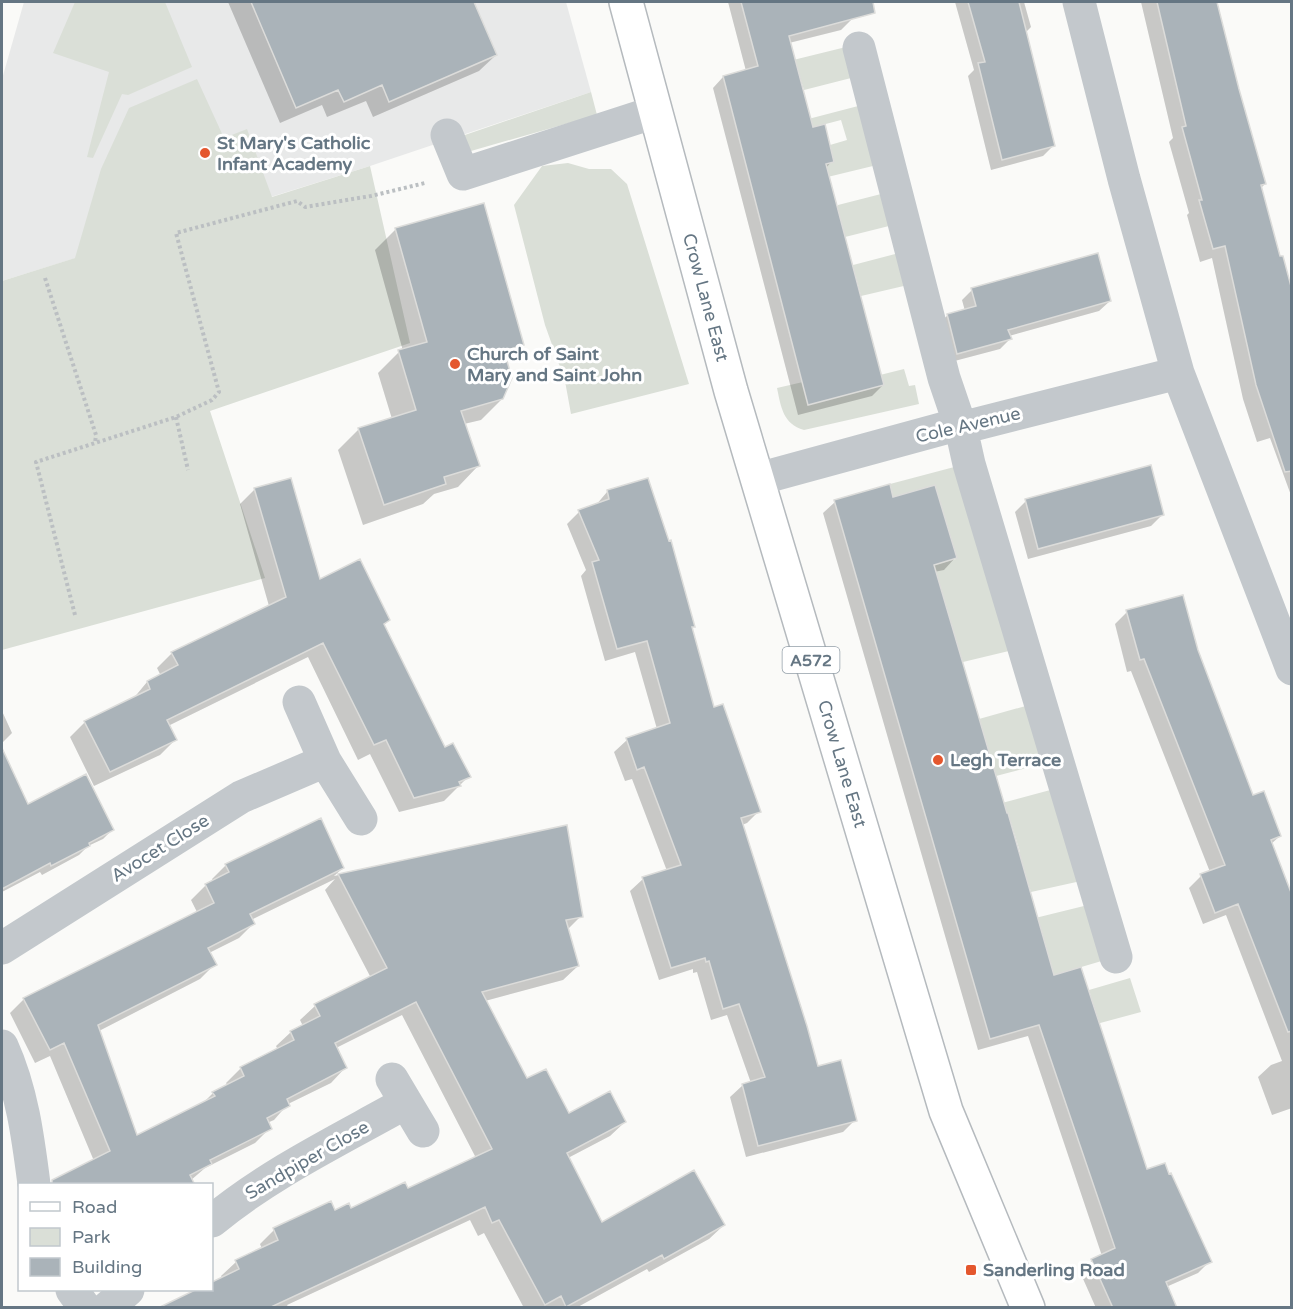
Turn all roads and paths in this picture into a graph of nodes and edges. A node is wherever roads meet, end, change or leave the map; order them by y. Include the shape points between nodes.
1 (626, 2) edge
2 (1079, 2) edge
3 (859, 48) dead end
4 (656, 112) junction
5 (447, 135) dead end
6 (463, 174) junction
7 (45, 278) dead end
8 (1178, 373) junction
9 (176, 417) junction
10 (961, 428) junction
11 (95, 443) junction
12 (188, 470) dead end
13 (758, 479) junction
14 (75, 615) dead end
15 (1292, 669) edge
16 (299, 702) dead end
17 (325, 761) junction
18 (361, 819) dead end
19 (2, 948) edge
20 (1116, 957) dead end
21 (2, 1046) edge
22 (10, 1098) edge
23 (423, 1131) dead end
24 (34, 1183) edge
25 (213, 1220) edge
26 (73, 1291) edge
27 (127, 1291) edge
28 (85, 1308) edge
29 (107, 1308) edge
30 (1028, 1308) edge

1 - 4 main road, Crow Lane East / A572
2 - 8 street
3 - 10 street via 944,378
4 - 6 street
4 - 13 main road, Crow Lane East / A572
5 - 6 street
6 - 9 path via 305,207 297,201 176,233 219,392 212,400
7 - 11 path via 96,435
8 - 10 street, Cole Avenue
8 - 15 street
9 - 11 path
9 - 12 path
10 - 13 street, Cole Avenue via 945,428
10 - 20 street
11 - 14 path via 36,462
13 - 30 main road, Crow Lane East / A572 via 946,1111
16 - 17 street
17 - 18 street
17 - 19 street, Avocet Close via 241,797
21 - 22 street
22 - 24 street via 28,1133
23 - 25 street, Sandpiper Close via 399,1091
26 - 28 street
27 - 29 street

